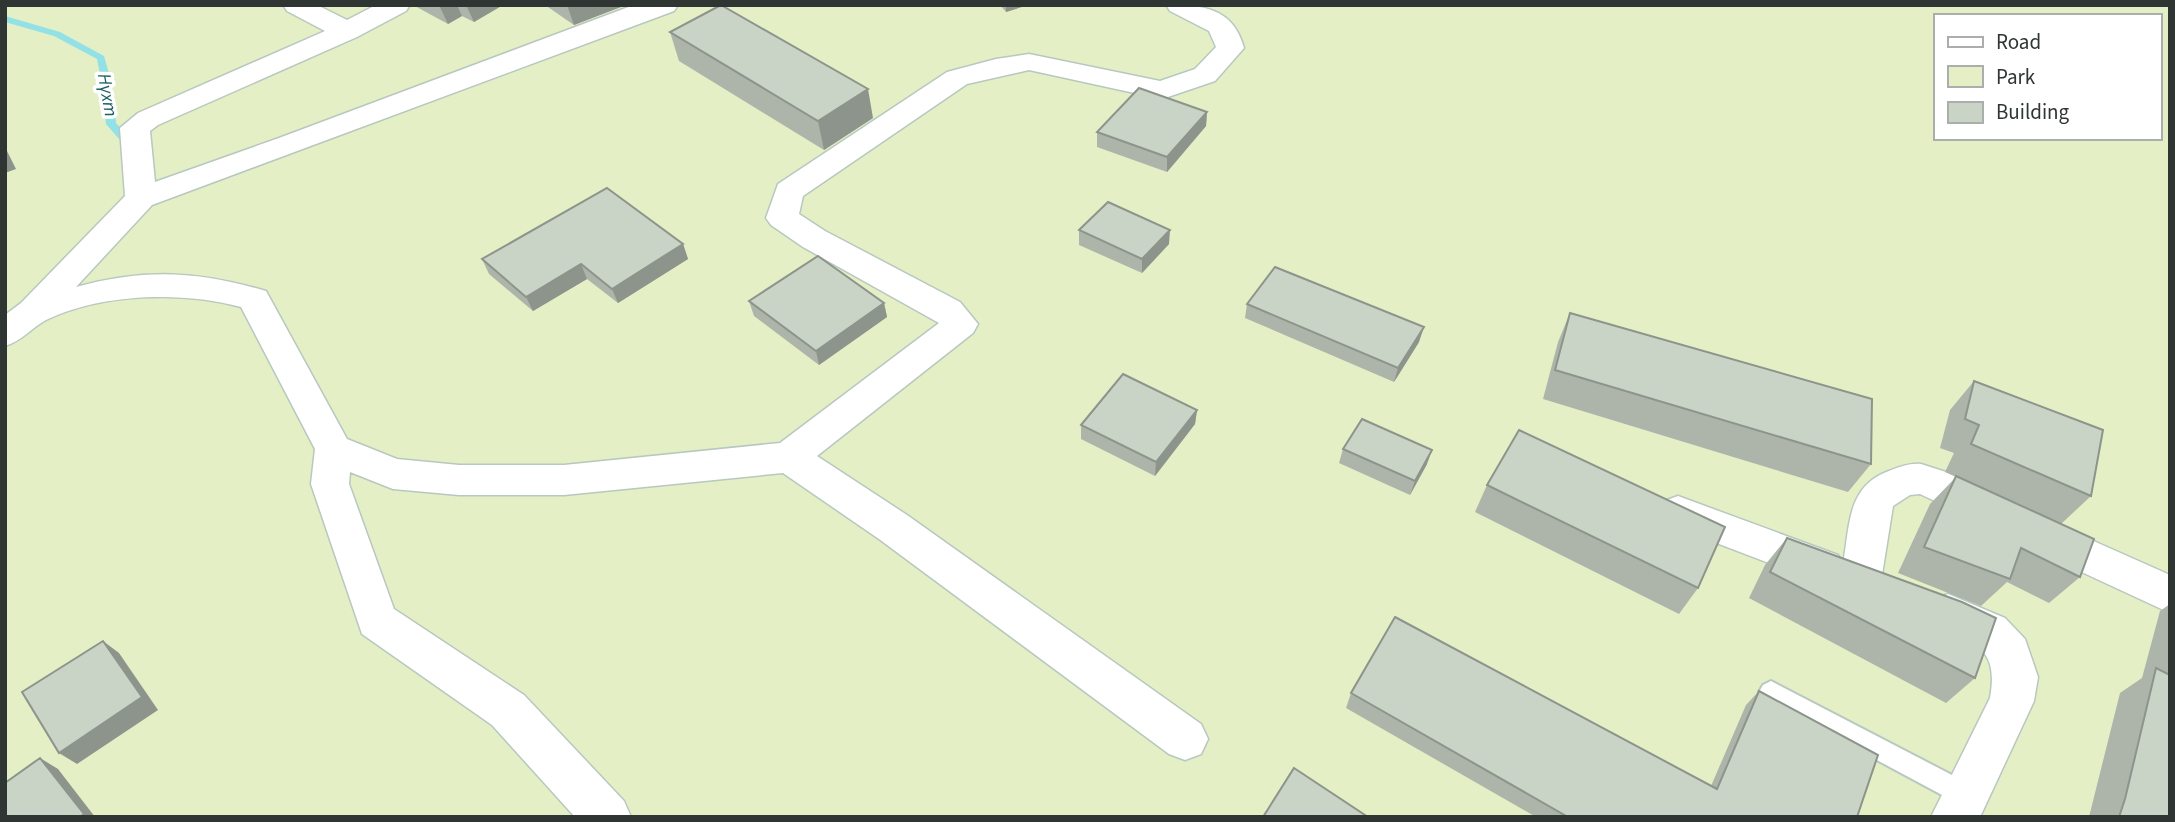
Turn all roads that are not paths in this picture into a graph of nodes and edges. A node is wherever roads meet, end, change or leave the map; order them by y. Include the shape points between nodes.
1 (296, 5) edge
2 (397, 5) edge
3 (665, 5) edge
4 (1179, 5) edge
5 (347, 32) junction
6 (141, 198) junction
7 (33, 312) junction
8 (5, 333) edge
9 (334, 449) junction
10 (789, 457) junction
11 (1640, 499) edge
12 (1860, 581) junction
13 (2170, 595) edge
14 (1771, 692) dead end
15 (1185, 739) dead end
16 (1960, 806) edge
17 (607, 817) edge

1 - 5 street
2 - 5 street
3 - 6 street
4 - 10 street via 1218,24 1228,37 1230,48 1205,75 1162,90 1029,62 996,67 957,78 789,191 782,218 948,311 961,324
5 - 6 street via 135,128
6 - 7 street
7 - 8 street
7 - 9 street via 127,285 221,288 254,299
9 - 10 street via 393,474 459,480 564,480
9 - 17 street via 330,484 377,621 508,710
10 - 15 street via 894,527
11 - 12 street
12 - 13 street via 1875,498 1895,485 1921,479
12 - 16 street via 1990,631 2010,653 2016,677 2012,701
14 - 16 lane

